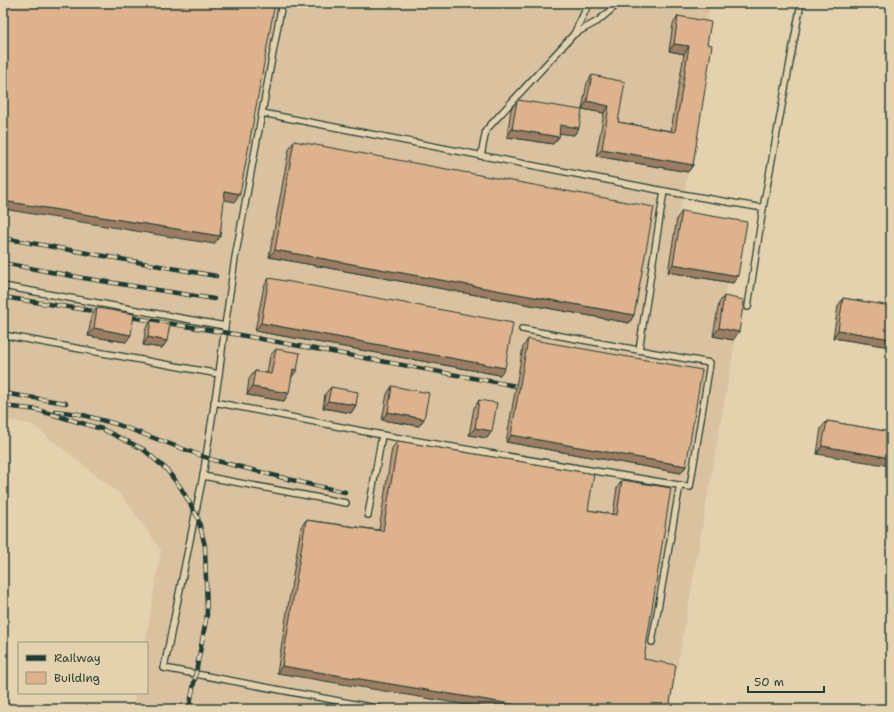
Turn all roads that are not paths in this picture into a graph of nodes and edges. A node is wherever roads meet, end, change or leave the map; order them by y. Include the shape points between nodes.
1 (282, 3) edge
2 (589, 3) edge
3 (619, 3) edge
4 (801, 3) edge
5 (574, 34) junction
6 (262, 113) junction
7 (482, 156) junction
8 (664, 191) junction
9 (763, 208) junction
10 (3, 286) edge
11 (748, 307) dead end
12 (225, 326) junction
13 (522, 329) dead end
14 (3, 335) edge
15 (639, 350) junction
16 (219, 374) junction
17 (214, 402) junction
18 (382, 435) junction
19 (203, 476) junction
20 (680, 485) junction
21 (346, 503) dead end
22 (368, 515) dead end
23 (652, 642) dead end
24 (381, 709) edge

1 - 6 lane
2 - 5 lane
3 - 5 lane via 598,22
4 - 9 lane
5 - 7 lane via 486,130
6 - 7 lane
6 - 12 lane
7 - 8 lane
8 - 9 lane
8 - 15 lane
9 - 11 lane
10 - 12 lane
12 - 16 lane
13 - 15 lane
14 - 16 lane
15 - 20 lane via 710,363 690,487
16 - 17 lane
17 - 18 lane
17 - 19 lane
18 - 20 lane
18 - 22 lane
19 - 21 lane
19 - 24 lane via 164,668
20 - 23 lane

